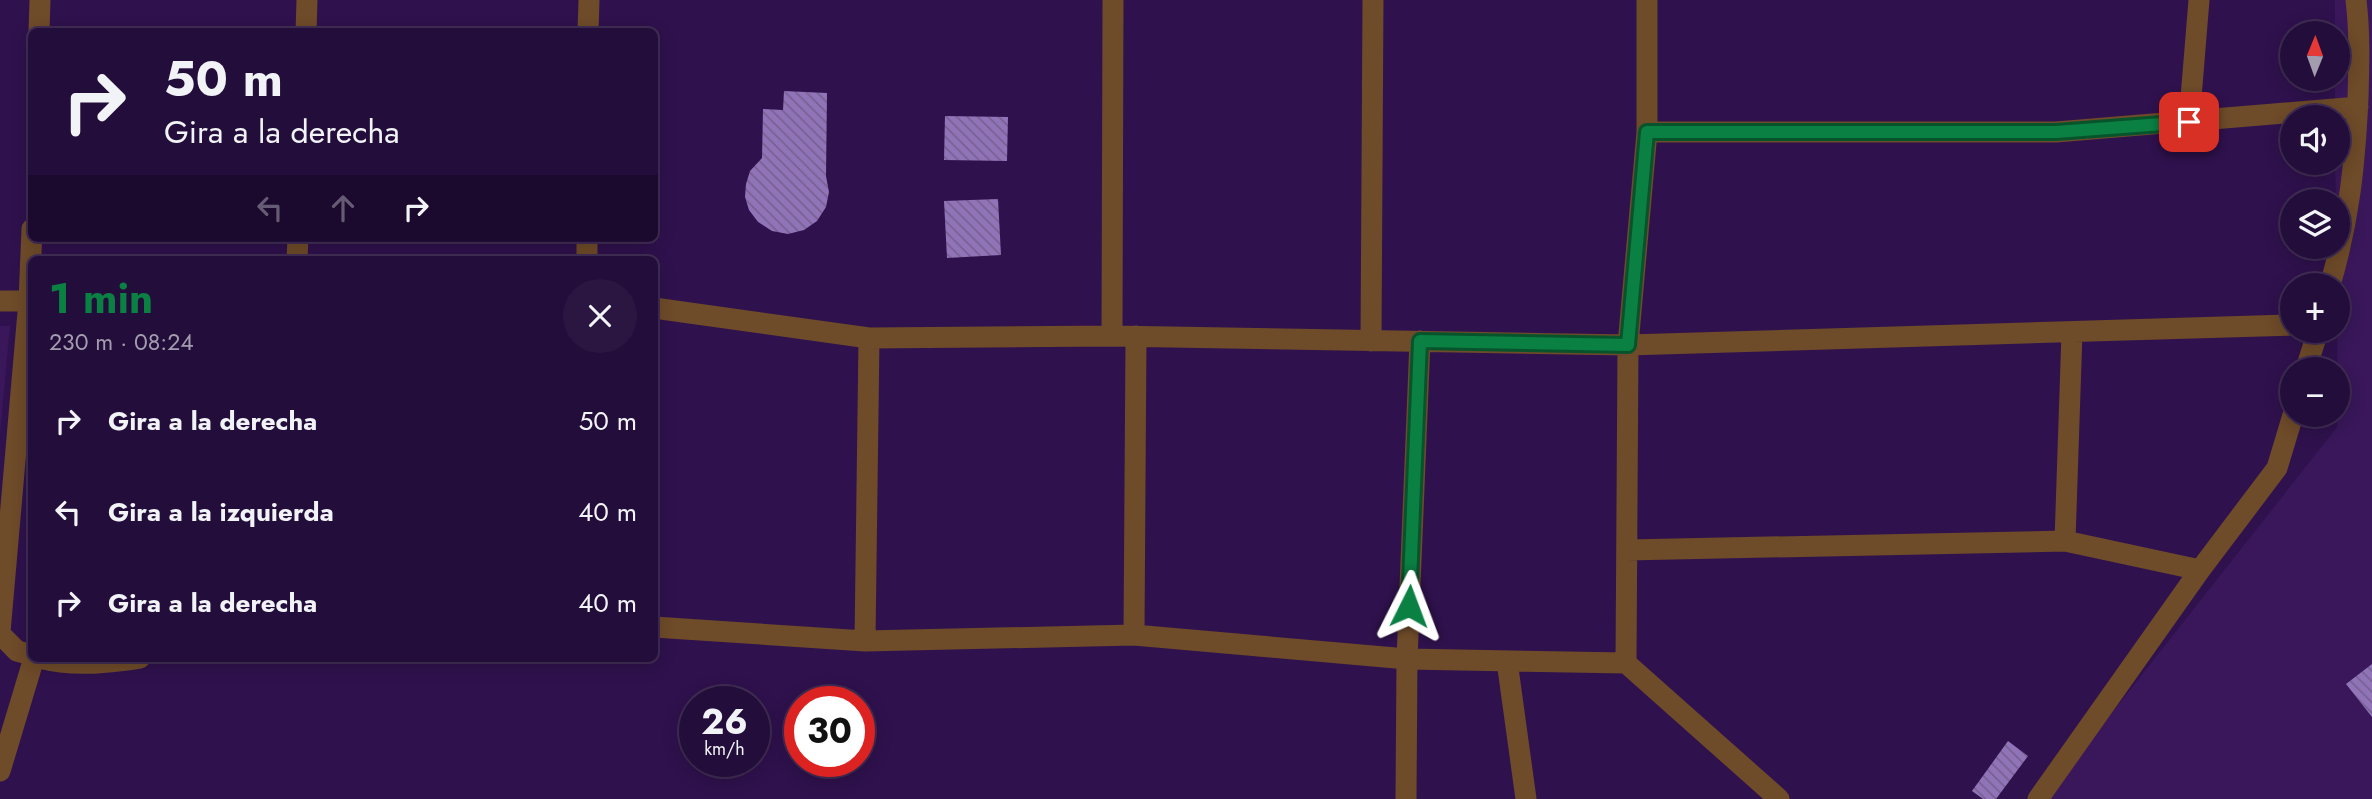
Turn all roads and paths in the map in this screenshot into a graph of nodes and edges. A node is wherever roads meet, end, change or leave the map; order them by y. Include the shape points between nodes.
1 (40, 0) edge
2 (307, 0) edge
3 (589, 0) edge
4 (1113, 0) edge
5 (1373, 0) edge
6 (1647, 0) edge
7 (2199, 0) edge
8 (2356, 0) edge
9 (39, 28) edge
10 (306, 28) edge
11 (589, 28) edge
12 (2358, 107) junction
13 (2189, 122) junction
14 (1647, 132) junction
15 (2333, 273) edge
16 (0, 300) edge
17 (28, 301) edge
18 (658, 309) edge
19 (28, 323) edge
20 (2280, 325) edge
21 (2072, 332) junction
22 (1112, 336) junction
23 (1136, 337) junction
24 (869, 338) junction
25 (1371, 341) junction
26 (1420, 341) junction
27 (1628, 345) junction
28 (2289, 427) edge
29 (2065, 541) junction
30 (1627, 550) junction
31 (2200, 570) junction
32 (658, 627) edge
33 (0, 633) edge
34 (1134, 635) junction
35 (865, 641) junction
36 (28, 655) edge
37 (1407, 659) junction
38 (32, 662) edge
39 (53, 662) edge
40 (113, 662) edge
41 (1507, 662) junction
42 (1626, 663) junction
43 (0, 771) edge
44 (1406, 799) edge
45 (1526, 799) edge
46 (1779, 799) edge
47 (2038, 799) edge

1 - 9 street
2 - 10 street
3 - 11 street
4 - 22 street
5 - 25 street
6 - 14 street
7 - 13 street
8 - 12 street
12 - 13 street
12 - 15 street via 2353,184
13 - 14 street via 2056,132
14 - 27 street
16 - 17 street
18 - 24 street
19 - 33 street
20 - 21 street
21 - 27 street
21 - 29 street
22 - 23 street
22 - 24 street
23 - 25 street
23 - 34 street
24 - 35 street
25 - 26 street
26 - 27 street
26 - 37 street
27 - 30 street
28 - 31 street via 2277,468
29 - 30 street
29 - 31 street
30 - 42 street
31 - 47 street
32 - 35 street
33 - 36 street via 17,651
34 - 35 street
34 - 37 street
37 - 41 street
37 - 44 street
38 - 43 street
39 - 40 street
41 - 42 street
41 - 45 street
42 - 46 street

